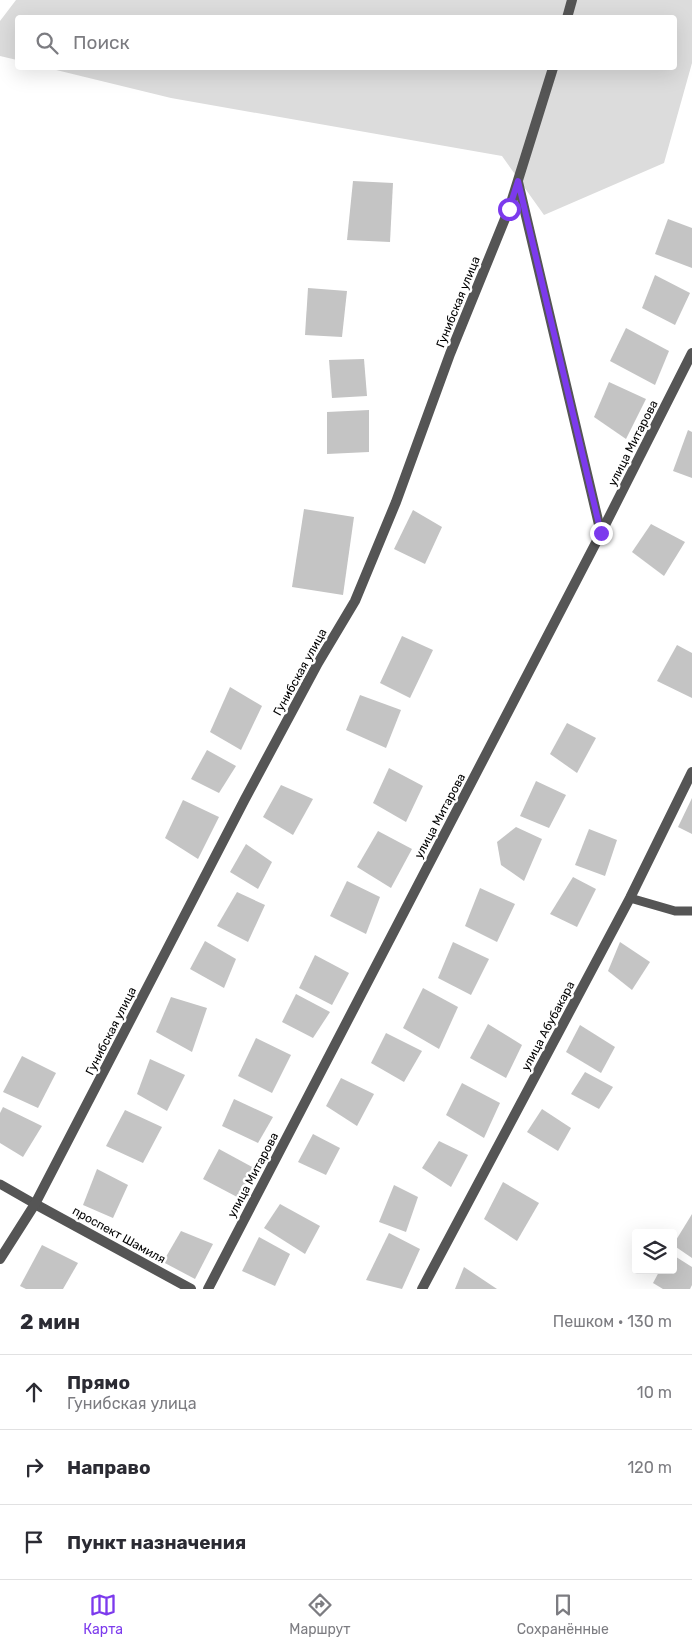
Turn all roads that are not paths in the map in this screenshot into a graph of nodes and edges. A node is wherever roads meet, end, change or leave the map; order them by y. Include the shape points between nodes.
1 (572, 0) edge
2 (568, 15) edge
3 (552, 70) edge
4 (518, 181) junction
5 (692, 352) edge
6 (601, 533) junction
7 (692, 772) edge
8 (630, 898) junction
9 (692, 911) edge
10 (0, 1184) edge
11 (36, 1204) junction
12 (0, 1259) edge
13 (191, 1289) edge
14 (208, 1289) edge
15 (422, 1289) edge

1 - 2 street
3 - 4 street, Гунибская улица
4 - 6 street
4 - 11 street, Гунибская улица via 355,601 245,799
5 - 6 street, улица Митарова
6 - 14 street, улица Митарова
7 - 8 street, улица Абубакара
8 - 9 lane via 675,912
8 - 15 street, улица Абубакара
10 - 11 lane
11 - 12 street, Гунибская улица
11 - 13 street, проспект Шамиля

